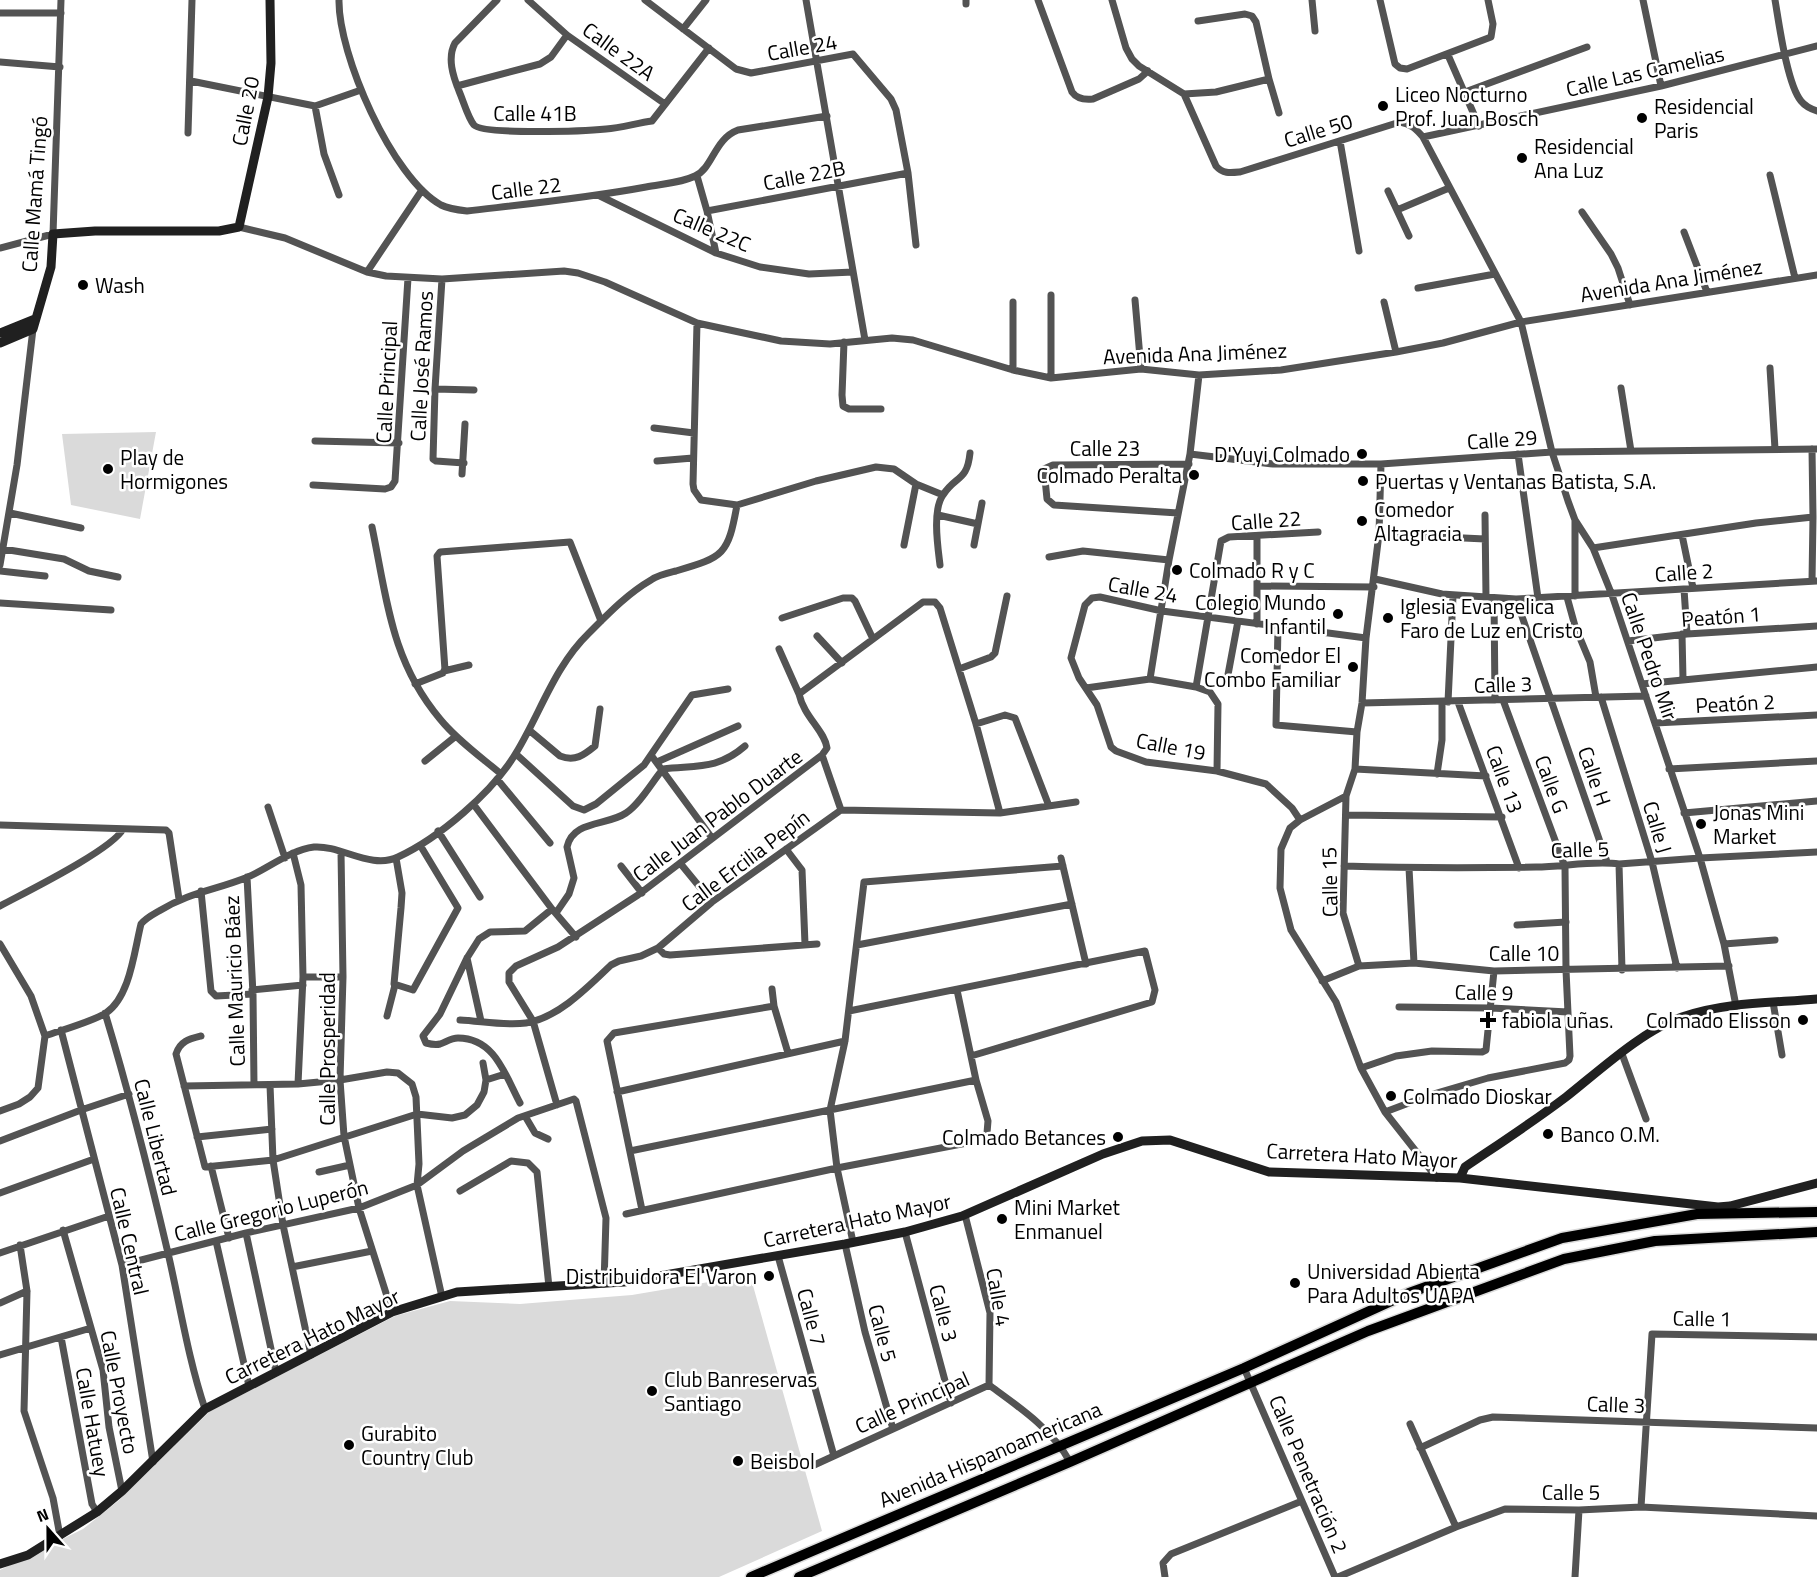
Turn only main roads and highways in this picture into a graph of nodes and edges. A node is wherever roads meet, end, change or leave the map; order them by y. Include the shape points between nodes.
1 (1817, 1212) edge
2 (1817, 1232) edge
3 (759, 1576) edge
4 (799, 1577) edge

1 - 3 main road, Avenida Hispanoamericana via 1697,1214 1562,1238 1409,1293
2 - 4 main road, Avenida Hispanoamericana via 1655,1241 1564,1259 1368,1331

